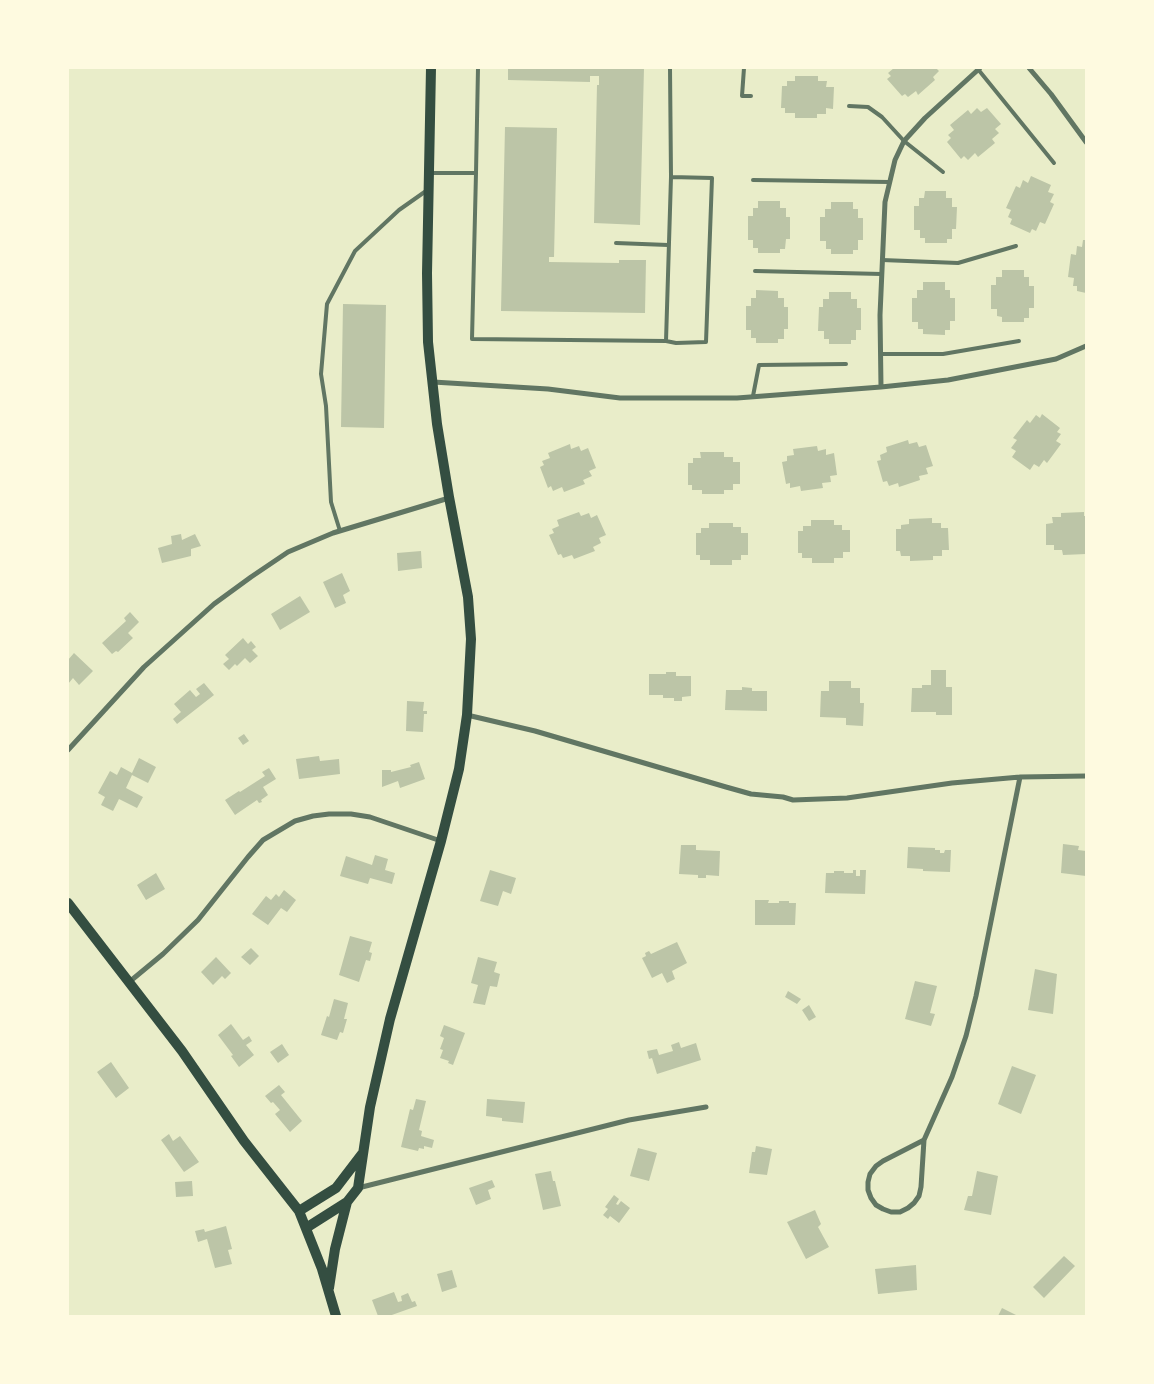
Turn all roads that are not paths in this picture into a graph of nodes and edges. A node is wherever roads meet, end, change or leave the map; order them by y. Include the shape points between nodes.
1 (431, 68) edge
2 (478, 68) edge
3 (670, 68) edge
4 (744, 68) edge
5 (979, 68) edge
6 (1030, 68) edge
7 (751, 96) dead end
8 (849, 106) dead end
9 (904, 141) junction
10 (1086, 142) edge
11 (1054, 163) dead end
12 (943, 172) dead end
13 (428, 173) junction
14 (476, 173) junction
15 (671, 176) junction
16 (753, 180) dead end
17 (890, 182) junction
18 (428, 189) junction
19 (616, 244) dead end
20 (668, 245) junction
21 (1016, 246) dead end
22 (882, 260) junction
23 (755, 271) dead end
24 (882, 274) junction
25 (666, 341) junction
26 (1019, 341) dead end
27 (1086, 346) edge
28 (881, 354) junction
29 (846, 364) dead end
30 (434, 382) junction
31 (881, 388) junction
32 (753, 396) junction
33 (449, 497) junction
34 (340, 531) junction
35 (467, 715) junction
36 (68, 750) edge
37 (1086, 776) edge
38 (1020, 777) junction
39 (441, 840) junction
40 (68, 903) edge
41 (128, 983) junction
42 (706, 1107) dead end
43 (924, 1140) junction
44 (363, 1152) junction
45 (358, 1188) junction
46 (347, 1202) junction
47 (299, 1211) junction
48 (306, 1228) junction
49 (328, 1291) junction
50 (336, 1316) edge

1 - 13 main road
2 - 14 lane
3 - 15 lane
4 - 7 lane via 742,96
5 - 9 street
5 - 11 lane
6 - 10 street
8 - 9 lane via 868,107
9 - 12 lane
9 - 17 street
13 - 14 lane
13 - 18 main road
14 - 25 lane via 472,340
15 - 20 lane
15 - 25 lane via 712,178 706,342
16 - 17 lane
17 - 22 street via 885,202
18 - 30 main road via 428,342
18 - 34 lane via 399,210 355,251 327,304 321,374 331,502
19 - 20 lane
20 - 25 lane
21 - 22 lane via 958,263
22 - 24 street
23 - 24 lane
24 - 28 street
26 - 28 lane via 943,354
27 - 31 street via 1056,359 948,380
28 - 31 street
29 - 32 lane via 759,365
30 - 32 street via 548,389 620,398
30 - 33 main road
31 - 32 street
33 - 34 street
33 - 35 main road via 468,596 471,639
34 - 36 street via 288,552 214,604 144,667
35 - 38 street via 535,731 734,790 793,800 847,798 952,782
35 - 39 main road
37 - 38 street
38 - 43 street via 966,1036
39 - 41 street via 351,814 313,816 295,821 263,840 198,920
39 - 44 main road via 390,1020
40 - 41 main road
41 - 47 main road via 182,1052 244,1142
42 - 45 street via 629,1120
43 - 43 street via 921,1187 914,1203 900,1212 876,1205 868,1190 870,1174 883,1161
44 - 45 main road
44 - 47 main road via 336,1188
45 - 46 main road
46 - 48 main road
46 - 49 main road
47 - 48 main road
48 - 49 main road
49 - 50 main road

